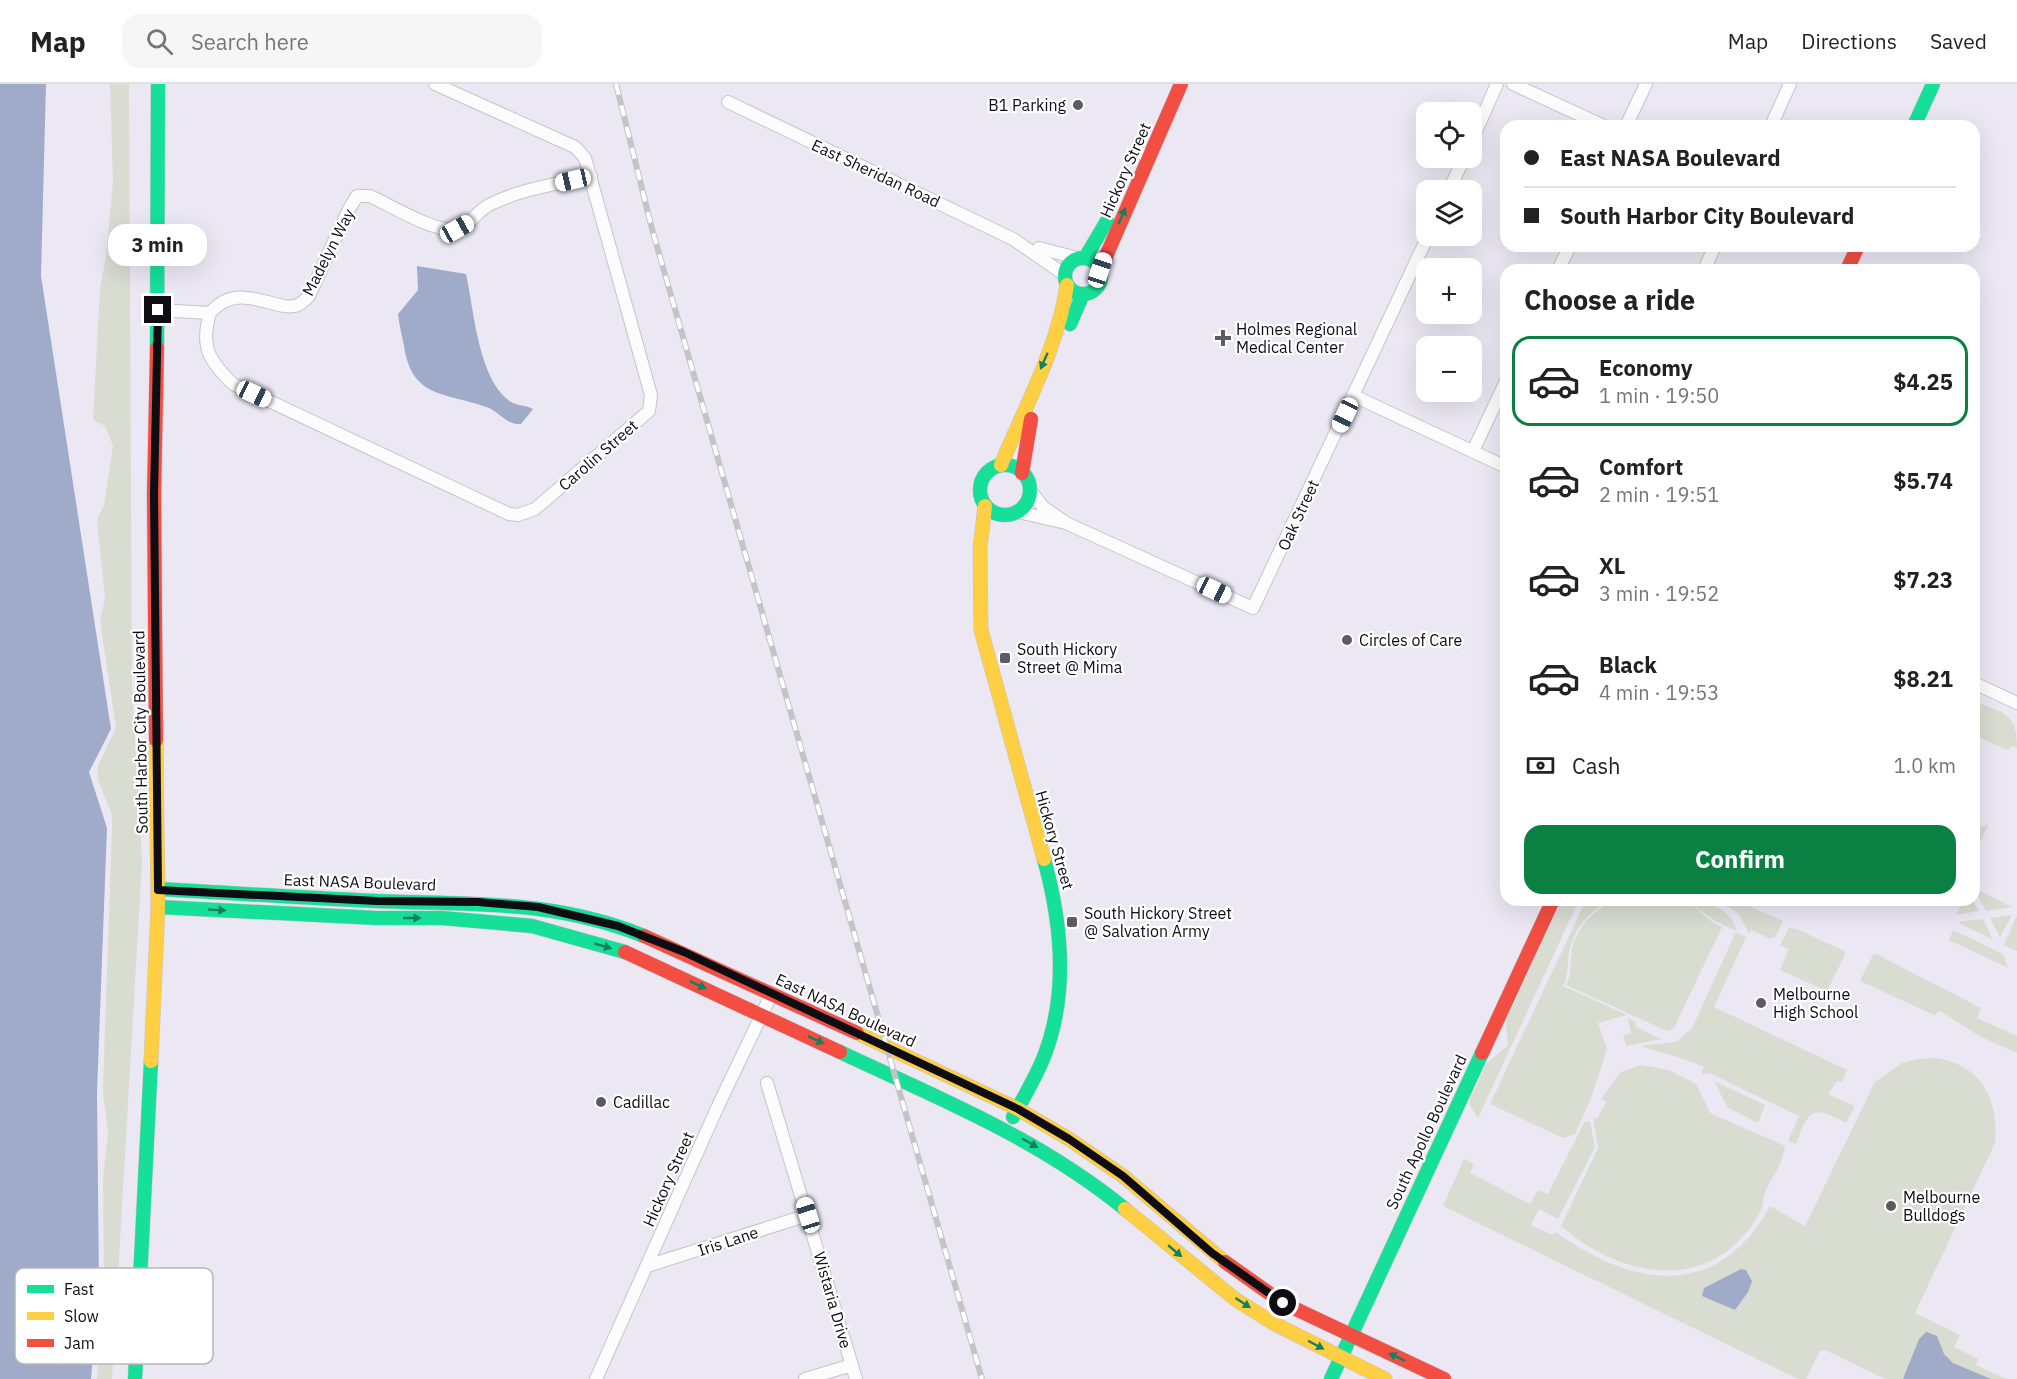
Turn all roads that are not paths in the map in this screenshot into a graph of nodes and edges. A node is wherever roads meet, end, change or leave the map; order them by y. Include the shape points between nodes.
1 (158, 84) edge
2 (435, 84) edge
3 (1170, 84) edge
4 (1181, 84) edge
5 (1497, 84) edge
6 (1513, 84) edge
7 (1646, 84) edge
8 (1790, 84) edge
9 (1933, 84) edge
10 (728, 102) dead end
11 (1482, 118) edge
12 (1591, 120) edge
13 (1629, 120) edge
14 (1773, 120) edge
15 (1917, 120) edge
16 (1143, 155) junction
17 (591, 176) junction
18 (1023, 244) junction
19 (1423, 246) edge
20 (1081, 258) junction
21 (1100, 270) junction
22 (1066, 280) junction
23 (1083, 294) junction
24 (158, 310) junction
25 (210, 313) junction
26 (1500, 394) edge
27 (1354, 396) junction
28 (1473, 451) junction
29 (1500, 464) edge
30 (1001, 465) junction
31 (1022, 473) junction
32 (1030, 490) junction
33 (985, 506) junction
34 (1013, 513) junction
35 (1066, 523) junction
36 (982, 554) junction
37 (1980, 686) edge
38 (2017, 703) edge
39 (158, 890) junction
40 (1550, 906) edge
41 (158, 907) junction
42 (772, 993) junction
43 (763, 1015) junction
44 (767, 1083) dead end
45 (1018, 1109) junction
46 (1007, 1130) junction
47 (808, 1215) junction
48 (1212, 1253) junction
49 (647, 1266) junction
50 (140, 1268) edge
51 (1197, 1270) junction
52 (1350, 1335) junction
53 (1340, 1358) junction
54 (136, 1364) edge
55 (852, 1365) junction
56 (600, 1376) edge
57 (135, 1379) edge
58 (805, 1379) edge
59 (856, 1379) edge
60 (1331, 1379) edge
61 (1385, 1379) edge
62 (1444, 1379) edge

1 - 24 main road, South Harbor City Boulevard
2 - 17 street, Carolin Street via 575,147 585,158
3 - 16 main road, Hickory Street
4 - 16 main road, Hickory Street
5 - 11 street
6 - 12 street
7 - 13 street
8 - 14 street
9 - 15 main road
10 - 18 street, East Sheridan Road
16 - 20 main road, Hickory Street via 1100,237
21 -> 16 main road, Hickory Street
17 - 25 street, Madelyn Way via 516,194 486,206 457,229 441,229 370,196 357,196 309,296 297,306 256,297 232,299
17 - 25 street, Carolin Street via 651,395 649,411 535,509 509,514 233,384 213,365 205,344
18 - 20 street, East Sheridan Road
18 - 22 street, East Sheridan Road
19 - 27 street, Oak Street
20 - 21 main road via 1095,262
20 - 22 main road via 1069,265
21 - 23 main road via 1097,286
22 - 23 main road via 1074,291
22 -> 30 main road via 1064,307 1055,336
23 - 31 main road via 1030,423
24 - 25 street
24 - 39 main road, South Harbor City Boulevard via 154,506
26 - 28 street
27 - 28 street
27 - 35 street, Oak Street via 1253,608
28 - 29 street
30 - 31 main road
30 - 33 main road via 981,481 980,494
31 - 32 main road
32 - 34 main road via 1027,501
32 - 35 street, Oak Street via 1043,507
33 - 34 main road via 994,512
33 - 36 main road, Hickory Street
34 - 35 street, Oak Street
34 - 36 main road, Hickory Street via 993,531
36 - 45 main road, Hickory Street via 981,630 1056,903 1060,966 1052,1031
37 - 38 street
39 - 41 main road, South Harbor City Boulevard
39 - 42 main road, East NASA Boulevard via 538,907 618,926
40 - 52 main road, South Apollo Boulevard
41 -> 43 main road, East NASA Boulevard via 442,918 532,926 631,954
41 - 50 main road, South Harbor City Boulevard
42 - 43 street, Hickory Street
42 - 45 main road, East NASA Boulevard
43 -> 46 main road, East NASA Boulevard
43 - 49 street, Hickory Street
44 - 47 street, Wistaria Drive
45 - 46 main road, Hickory Street
45 - 48 main road, East NASA Boulevard via 1123,1176
46 -> 51 main road, East NASA Boulevard via 1062,1161
47 - 49 street, Iris Lane
47 - 55 street, Wistaria Drive
48 - 51 main road
48 - 52 main road, East NASA Boulevard via 1283,1303
49 - 56 street, Hickory Street
51 -> 53 main road, East NASA Boulevard via 1272,1323
52 - 53 main road, South Apollo Boulevard
62 -> 52 main road, East NASA Boulevard
53 - 60 main road, South Apollo Boulevard
53 - 61 main road, East NASA Boulevard
54 - 57 main road, South Harbor City Boulevard
55 - 58 street
55 - 59 street, Wistaria Drive

